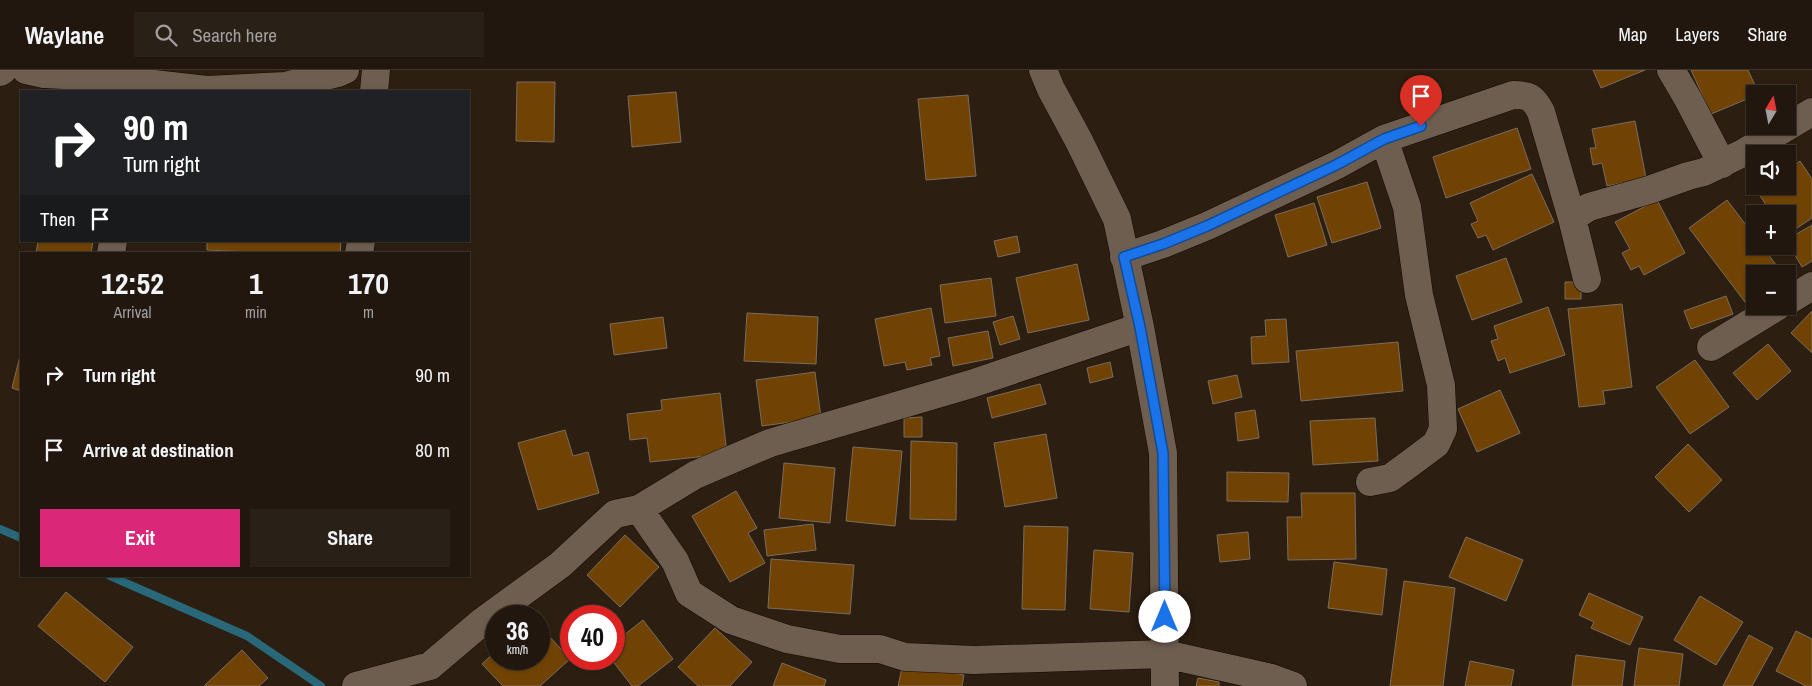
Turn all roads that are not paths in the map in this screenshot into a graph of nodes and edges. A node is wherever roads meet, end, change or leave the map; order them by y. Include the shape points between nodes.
1 (26, 70) edge
2 (345, 70) edge
3 (376, 70) edge
4 (1043, 70) edge
5 (1671, 70) edge
6 (84, 73) edge
7 (136, 87) edge
8 (374, 90) edge
9 (1812, 112) edge
10 (1384, 139) junction
11 (1722, 164) junction
12 (1572, 218) junction
13 (1124, 257) junction
14 (1587, 280) dead end
15 (1812, 286) edge
16 (1796, 296) edge
17 (1763, 315) edge
18 (1140, 327) junction
19 (1711, 347) dead end
20 (1370, 482) dead end
21 (639, 509) junction
22 (1165, 654) junction
23 (356, 686) edge
24 (1165, 686) edge
25 (1293, 686) edge

1 - 6 street via 44,74
2 - 7 street via 284,86 207,90
3 - 8 street
4 - 13 street via 1117,219
5 - 11 street
6 - 7 street
9 - 11 street
10 - 12 street via 1513,95 1527,95 1541,112
10 - 13 street via 1207,226
10 - 20 street via 1407,208 1419,294 1440,385 1443,429 1436,444 1390,478
11 - 12 street via 1589,208
12 - 14 street
13 - 18 street
15 - 16 street
17 - 19 street
18 - 21 street via 971,384 770,443 695,475
18 - 22 street via 1163,453
21 - 22 street via 675,561 689,593 731,620 786,639 840,649 880,649 905,657 974,660
21 - 23 street via 615,514 560,565 483,621 430,666
22 - 24 street
22 - 25 street

